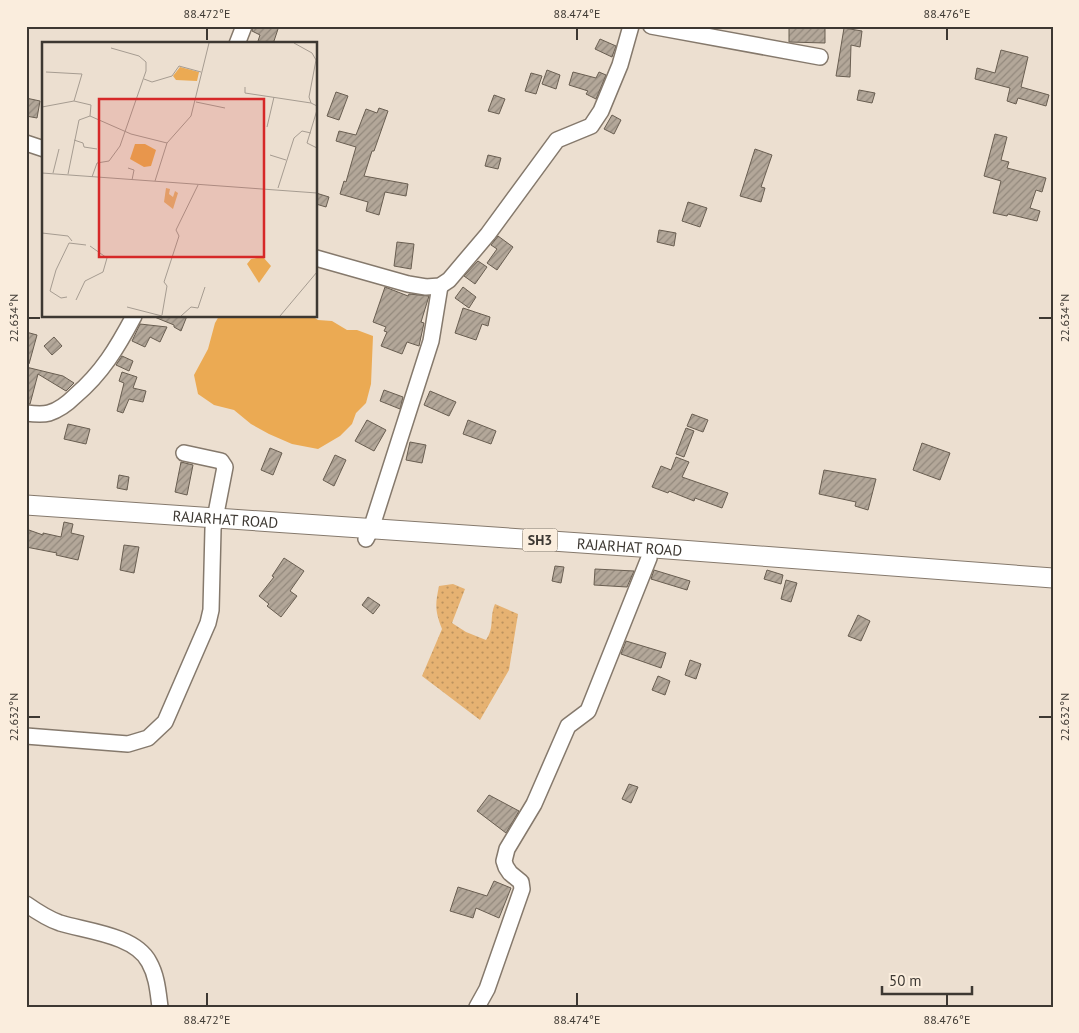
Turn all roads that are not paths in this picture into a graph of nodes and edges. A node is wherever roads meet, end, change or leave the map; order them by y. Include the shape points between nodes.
1 (244, 26) edge
2 (631, 26) edge
3 (651, 26) edge
4 (238, 42) edge
5 (820, 57) dead end
6 (26, 143) edge
7 (42, 148) edge
8 (318, 259) edge
9 (440, 286) junction
10 (133, 318) edge
11 (26, 413) edge
12 (184, 453) dead end
13 (26, 505) edge
14 (26, 517) edge
15 (215, 524) junction
16 (369, 534) junction
17 (649, 558) junction
18 (1053, 578) edge
19 (1053, 589) edge
20 (26, 736) edge
21 (26, 904) edge
22 (160, 1007) edge
23 (477, 1007) edge

1 - 4 street
2 - 9 street via 620,64 601,111 591,126 557,140 488,234 449,280
3 - 5 street
6 - 7 street
8 - 9 street via 408,284
9 - 16 street via 431,341
10 - 11 street via 104,368 87,386 51,413
12 - 15 street via 221,461 225,466
13 - 15 main road, RAJARHAT ROAD / SH3
14 - 15 main road, RAJARHAT ROAD / SH3
15 - 16 main road, RAJARHAT ROAD / SH3
15 - 20 street via 208,623 165,722 148,738 128,744
16 - 17 main road, RAJARHAT ROAD / SH3
16 - 18 main road, RAJARHAT ROAD / SH3 via 673,549
17 - 19 main road, RAJARHAT ROAD / SH3
17 - 23 street via 588,711 568,726 534,804 507,849 506,867 521,882 522,889 487,989
21 - 22 street via 58,922 135,946 149,961

